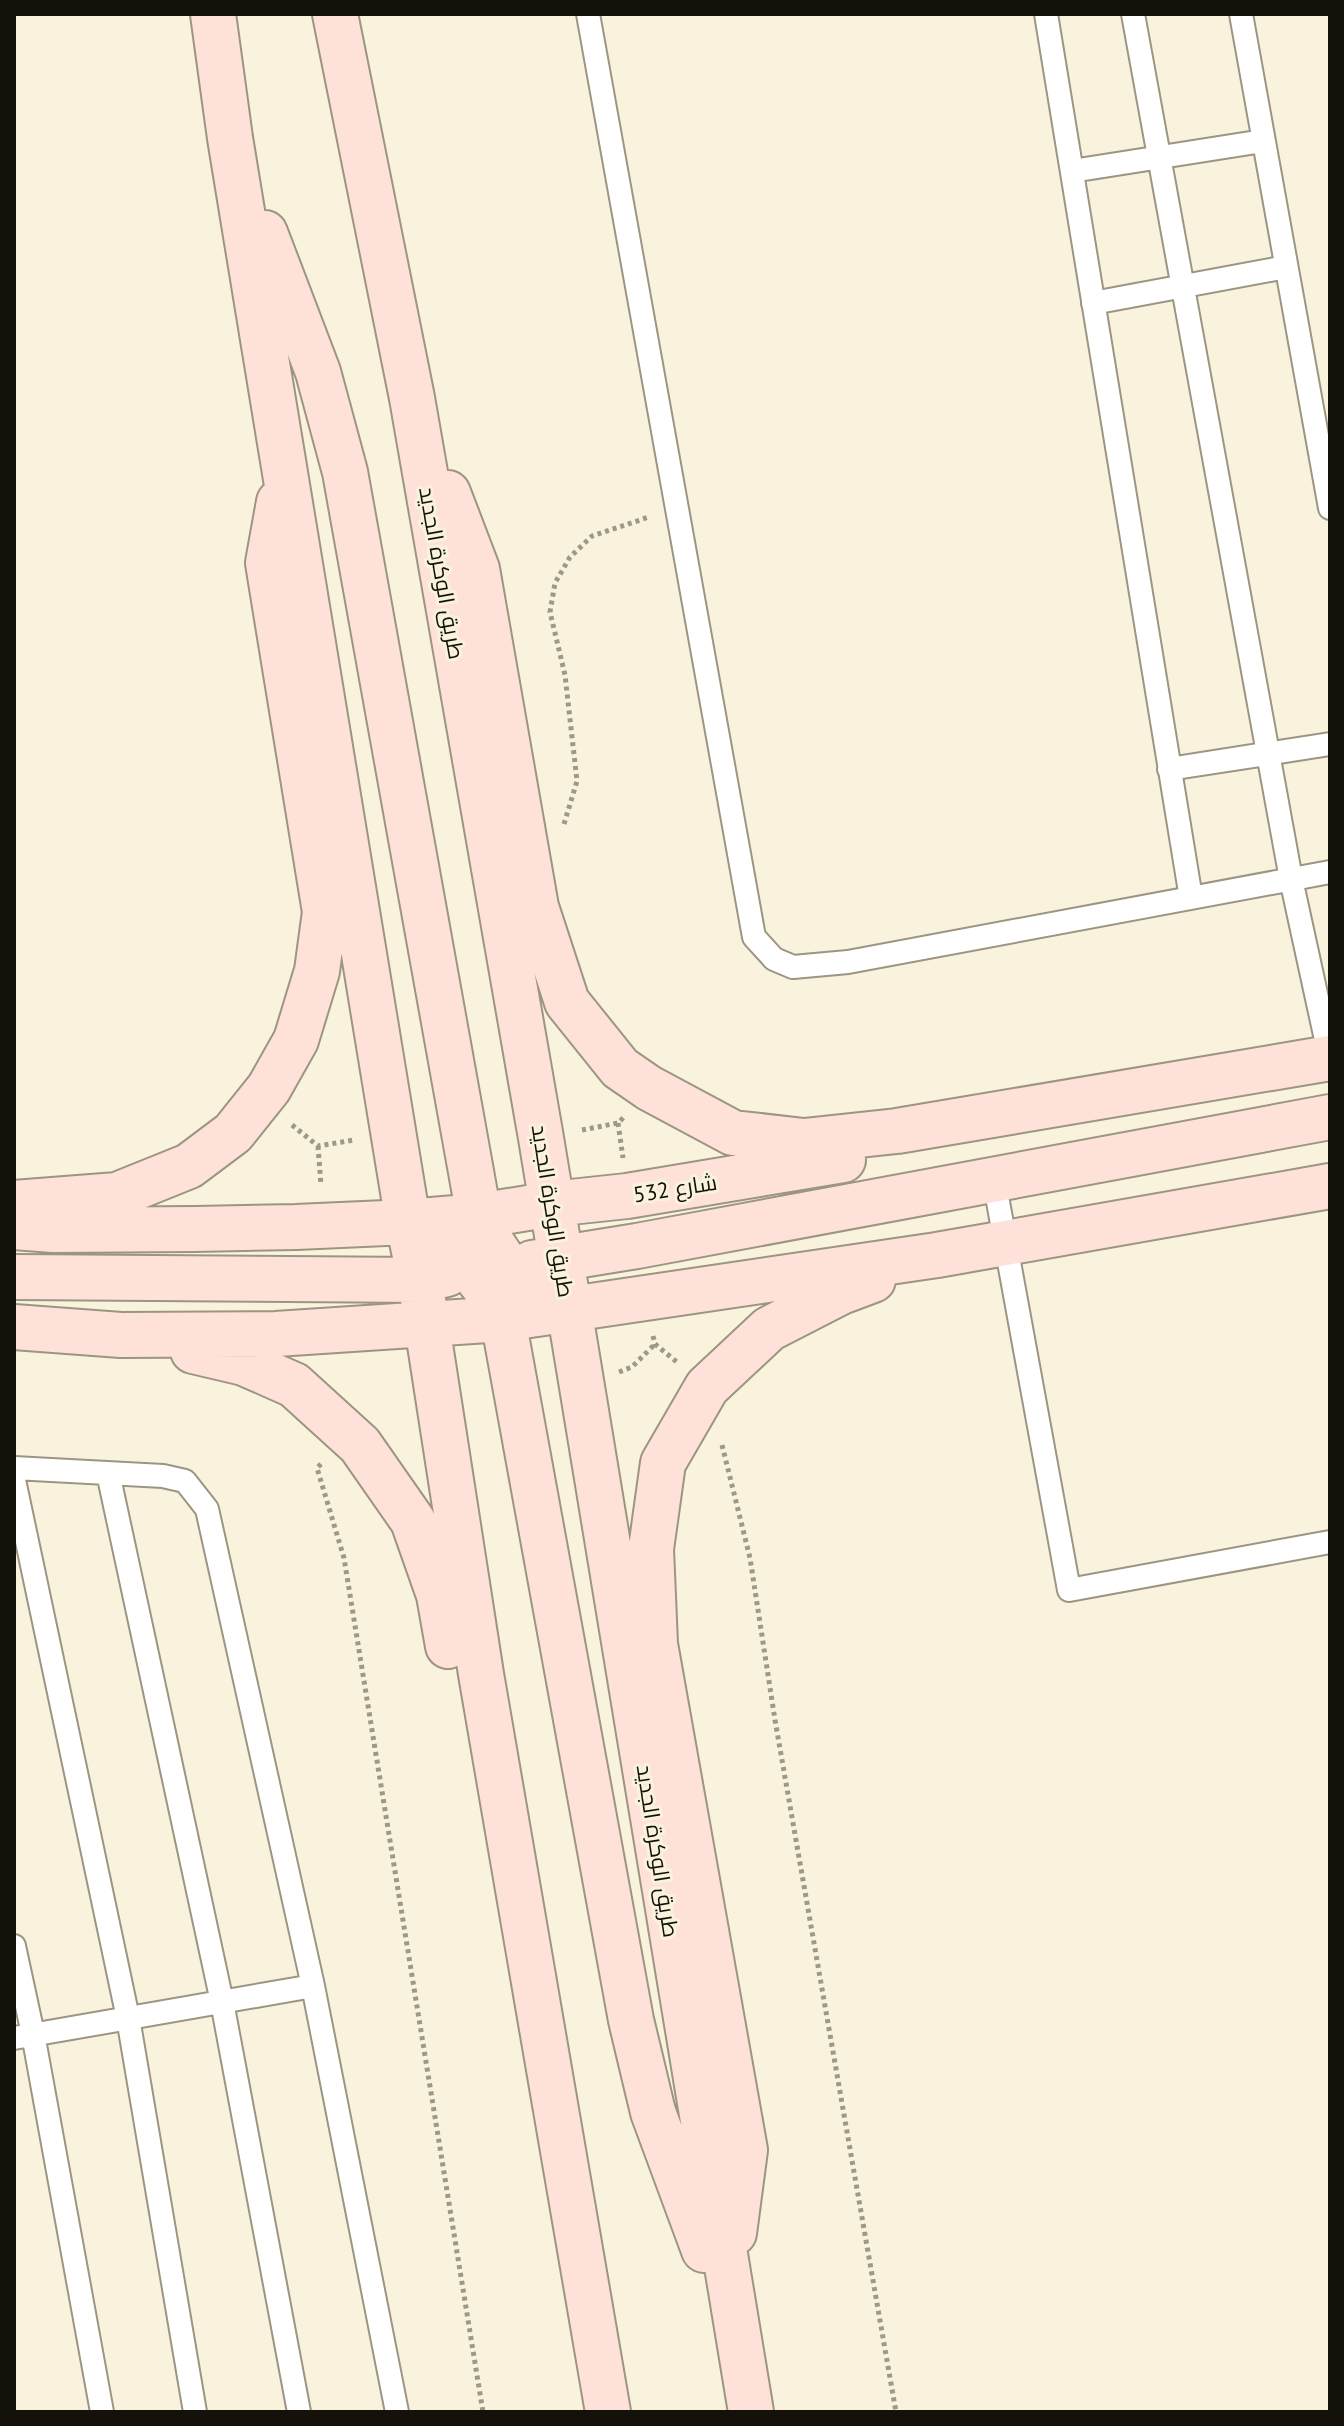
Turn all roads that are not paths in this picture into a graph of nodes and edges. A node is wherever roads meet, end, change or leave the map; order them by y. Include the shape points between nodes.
1 (213, 14) edge
2 (335, 14) edge
3 (588, 14) edge
4 (1046, 14) edge
5 (1133, 14) edge
6 (1241, 14) edge
7 (230, 138) junction
8 (1263, 141) junction
9 (1159, 158) junction
10 (1072, 171) junction
11 (1286, 267) junction
12 (1182, 286) junction
13 (1093, 303) junction
14 (412, 398) junction
15 (285, 468) junction
16 (1330, 508) edge
17 (1330, 744) edge
18 (1268, 753) junction
19 (1169, 769) junction
20 (1330, 872) edge
21 (1291, 879) junction
22 (1191, 898) junction
23 (1330, 1058) edge
24 (1330, 1077) edge
25 (1330, 1117) edge
26 (994, 1180) junction
27 (1330, 1186) edge
28 (14, 1203) edge
29 (552, 1204) junction
30 (479, 1216) junction
31 (408, 1222) junction
32 (14, 1227) edge
33 (1007, 1243) junction
34 (937, 1255) junction
35 (561, 1258) junction
36 (490, 1267) junction
37 (14, 1277) edge
38 (420, 1280) junction
39 (568, 1310) junction
40 (503, 1319) junction
41 (426, 1325) junction
42 (14, 1327) edge
43 (121, 1335) junction
44 (14, 1468) edge
45 (108, 1473) junction
46 (14, 1480) edge
47 (1330, 1542) edge
48 (14, 1946) edge
49 (313, 1986) junction
50 (222, 2002) junction
51 (128, 2018) junction
52 (24, 2036) edge
53 (728, 2275) junction
54 (740, 2348) junction
55 (102, 2412) edge
56 (195, 2412) edge
57 (299, 2412) edge
58 (397, 2412) edge
59 (580, 2412) edge
60 (608, 2412) edge
61 (751, 2412) edge

1 - 7 street
2 - 14 street, طريق الوكرة الجديد
3 - 22 lane via 754,937 774,959 793,967 848,962
4 - 10 lane
5 - 9 lane
6 - 8 lane
7 - 15 street
7 - 30 street via 318,372 345,472
8 - 9 lane
8 - 11 lane
9 - 10 lane
9 - 12 lane
10 - 13 lane
11 - 12 lane
11 - 16 lane
12 - 13 lane
12 - 18 lane
13 - 19 lane
14 - 23 street via 477,569 536,907 567,1002 620,1068 733,1133 804,1141 897,1131
14 - 29 street, طريق الوكرة الجديد
15 - 28 street via 268,563 325,912 317,971 296,1040 269,1088 233,1133 189,1166 117,1195
15 - 31 street
17 - 18 lane
18 - 19 lane
18 - 21 lane
19 - 22 lane
20 - 21 lane
21 - 22 lane
21 - 23 lane
24 - 29 street, شارع 532 via 627,1196
25 - 26 street
26 - 33 lane
26 - 35 street
27 - 33 street
29 - 30 street, شارع 532
29 - 35 street, طريق الوكرة الجديد
29 - 36 street
30 - 31 street, شارع 532
30 - 36 street
31 - 32 street, شارع 532 via 195,1229
31 - 36 street
31 - 38 street
33 - 34 street
33 - 47 lane via 1069,1590
34 - 39 street
34 - 53 street via 841,1292 769,1329 707,1387 663,1463 651,1549 655,1644 745,2150
35 - 36 street
35 - 39 street, طريق الوكرة الجديد
36 - 38 street
36 - 39 street
36 - 40 street
36 - 41 street
37 - 38 street
38 - 41 street
39 - 40 street
39 - 53 street, طريق الوكرة الجديد
40 - 41 street
40 - 54 street via 631,2020 653,2112
41 - 43 street via 276,1334
41 - 60 street
42 - 43 street
43 - 59 street via 244,1363 294,1385 360,1445 413,1521 439,1595
44 - 45 lane
45 - 49 lane via 185,1481 207,1509
45 - 50 lane
46 - 51 lane
48 - 52 lane
49 - 50 lane
49 - 58 lane
50 - 51 lane
50 - 57 lane
51 - 52 lane
51 - 56 lane
52 - 55 lane
53 - 54 street, طريق الوكرة الجديد
54 - 61 street, طريق الوكرة الجديد

